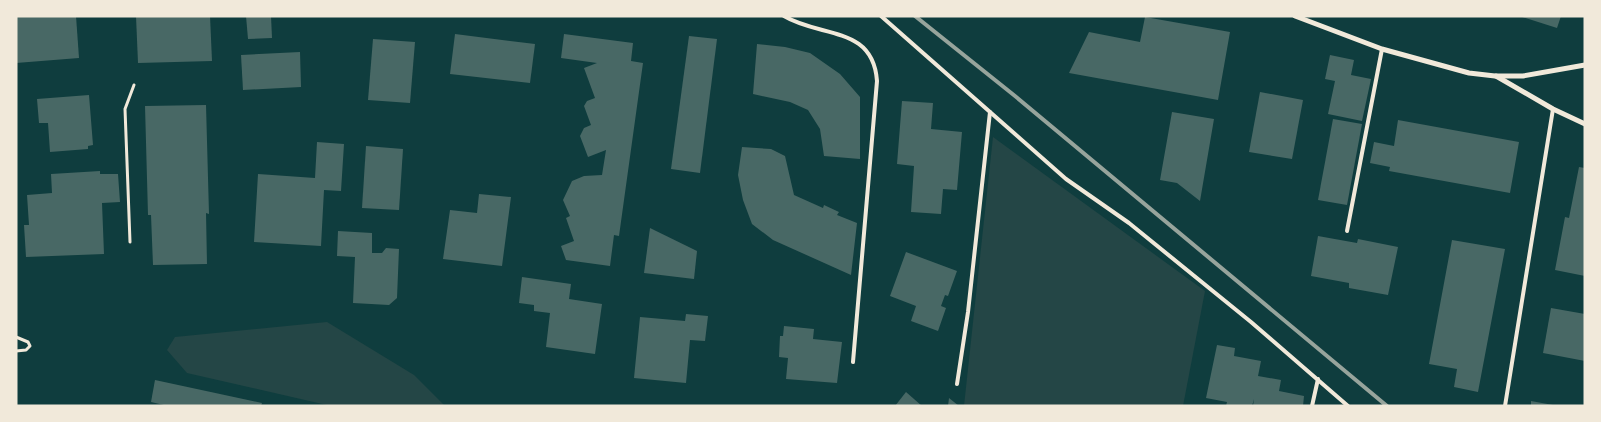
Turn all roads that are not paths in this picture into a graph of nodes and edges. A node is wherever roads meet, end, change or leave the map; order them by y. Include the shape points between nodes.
1 (784, 16) edge
2 (880, 16) edge
3 (1295, 16) edge
4 (1382, 49) junction
5 (1585, 65) edge
6 (1495, 76) junction
7 (1553, 110) junction
8 (990, 112) junction
9 (1585, 124) edge
10 (1347, 231) dead end
11 (853, 362) dead end
12 (1318, 379) junction
13 (957, 384) dead end
14 (1312, 406) edge
15 (1348, 406) edge
16 (1505, 406) edge

1 - 11 lane via 855,40 871,57 876,70
2 - 8 lane
3 - 4 street
4 - 6 street via 1469,73
4 - 10 lane
5 - 6 street via 1522,76
6 - 7 street
7 - 9 street
7 - 16 lane
8 - 12 lane via 1066,179 1129,224
8 - 13 lane
12 - 14 lane
12 - 15 lane

